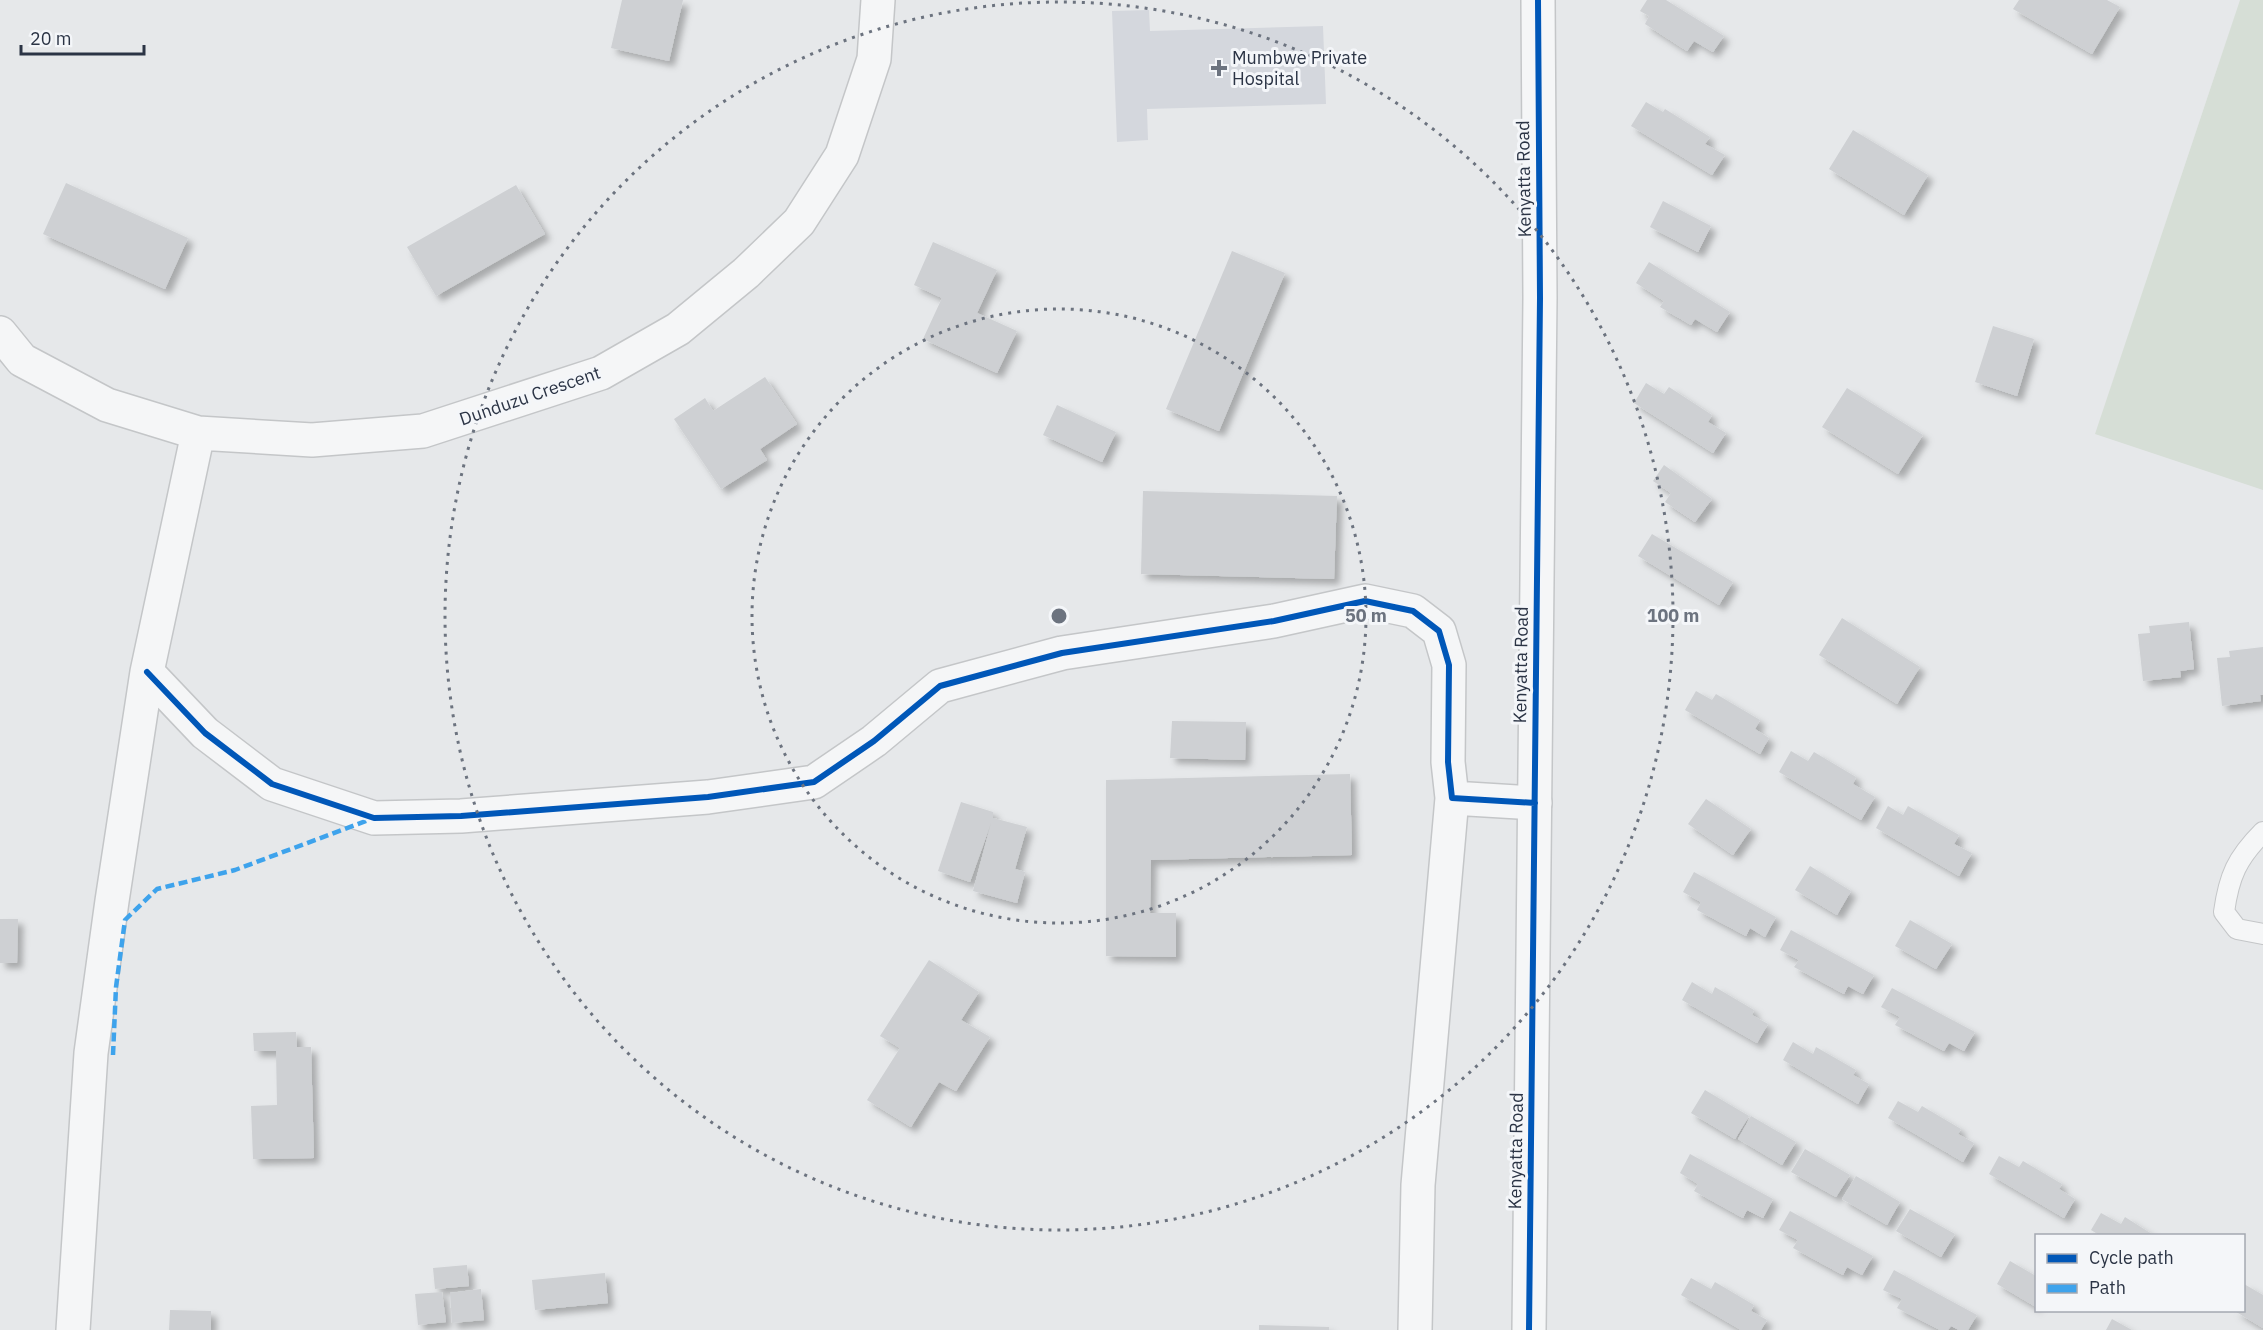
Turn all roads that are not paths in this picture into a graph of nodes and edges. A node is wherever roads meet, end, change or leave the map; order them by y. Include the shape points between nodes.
1 (878, 0) edge
2 (1538, 0) edge
3 (0, 333) edge
4 (198, 434) junction
5 (147, 672) junction
6 (1452, 798) junction
7 (1535, 803) junction
8 (2263, 832) edge
9 (2263, 934) edge
10 (73, 1330) edge
11 (1414, 1330) edge
12 (1529, 1330) edge

1 - 4 street, Dunduzu Crescent via 874,59 842,154 799,222 746,273 678,329 601,373 423,431 312,440
2 - 7 street, Kenyatta Road via 1540,298
3 - 4 street, Dunduzu Crescent via 22,360 107,405
4 - 5 street
5 - 6 street via 205,733 272,784 374,818 461,816 708,797 814,782 874,741 940,686 1062,653 1274,621 1365,601 1413,611 1439,631 1449,664 1448,762
5 - 10 street via 92,1053
6 - 7 street
6 - 11 street via 1418,1185
7 - 12 street, Kenyatta Road
8 - 9 lane via 2238,861 2228,884 2224,912 2237,929

